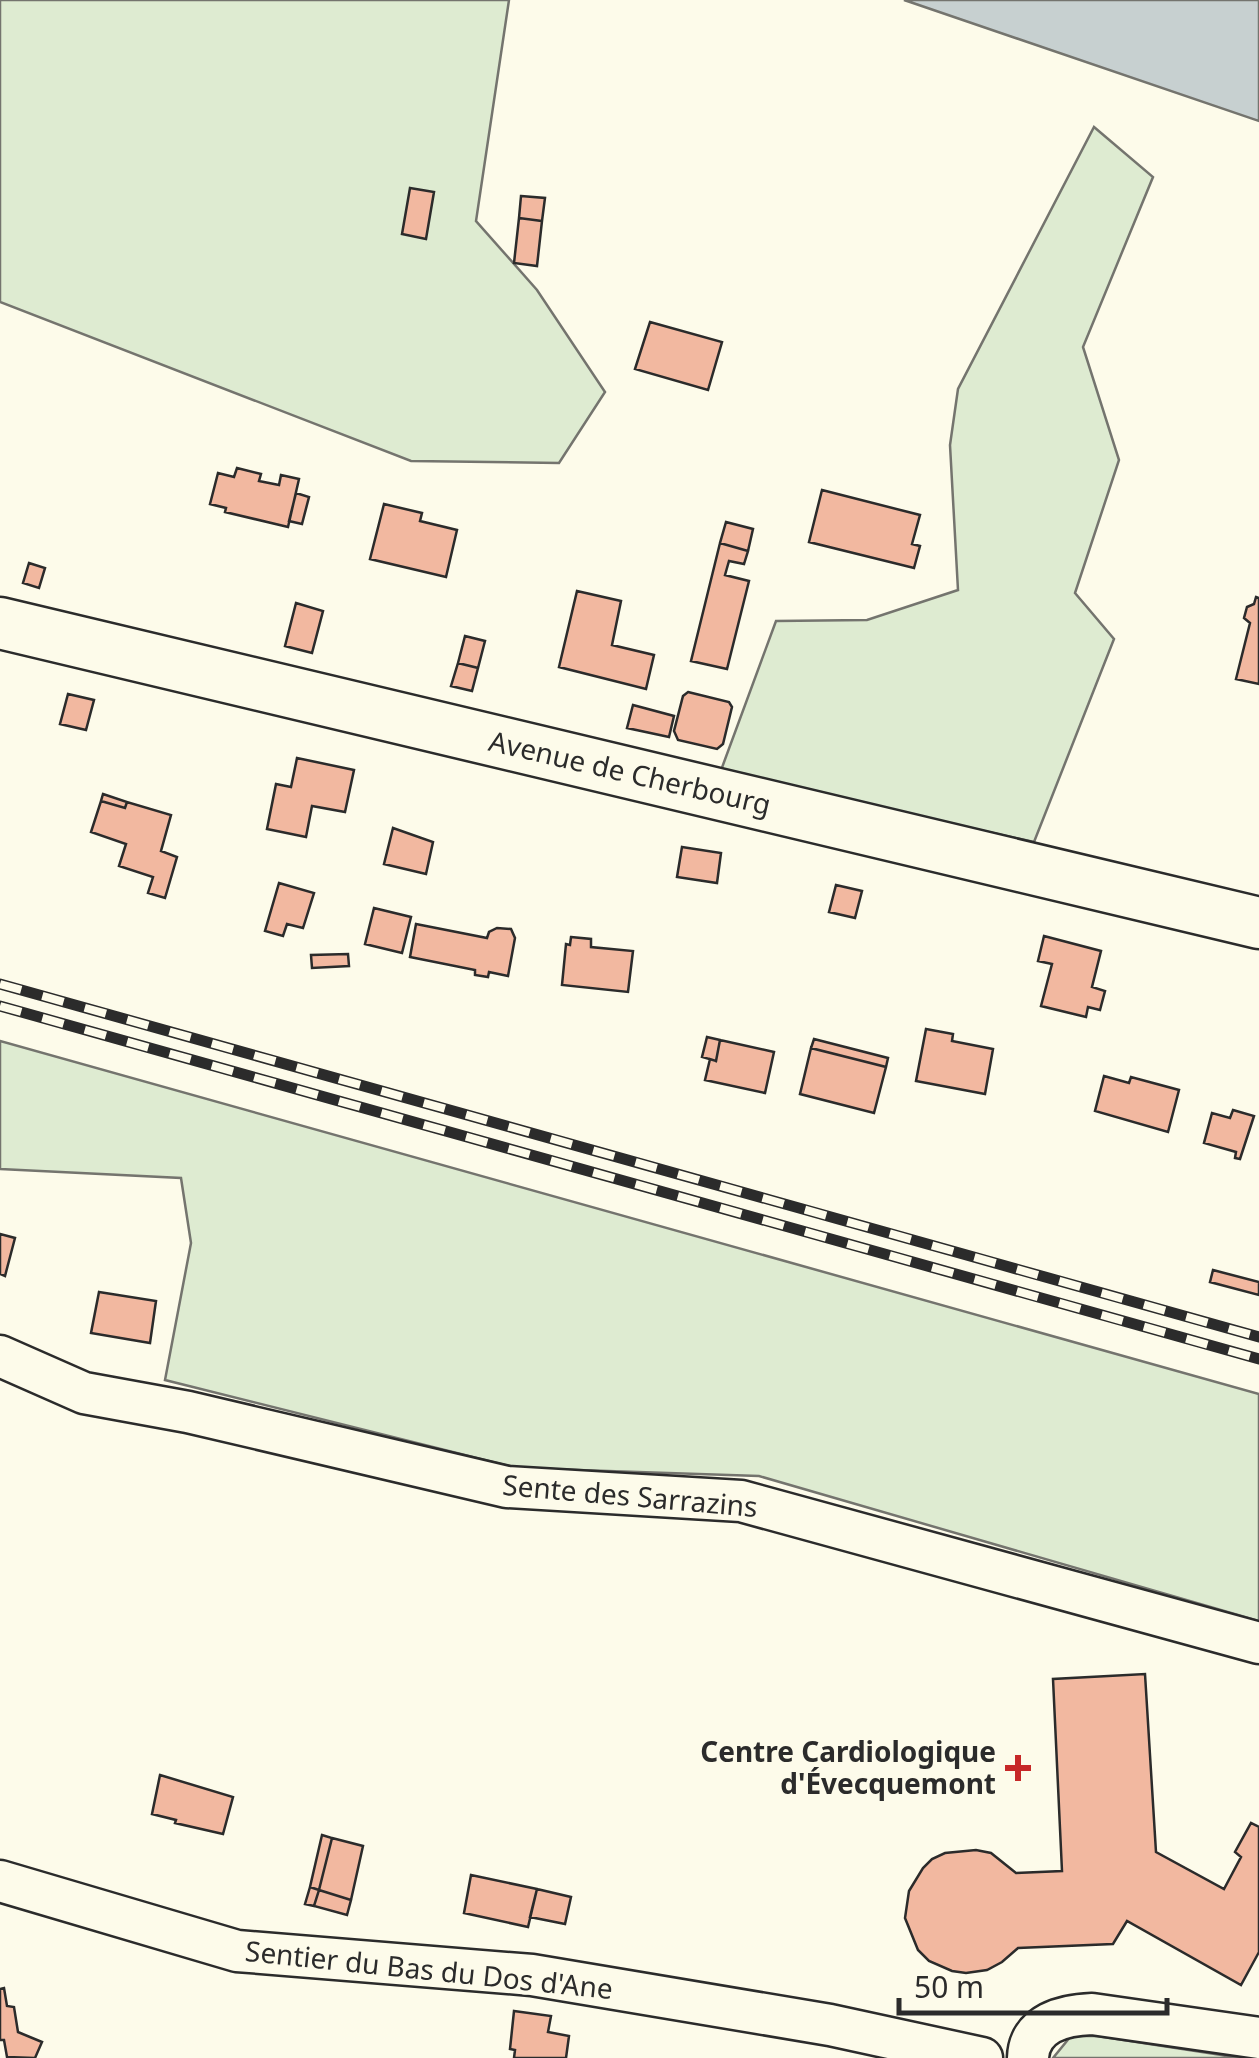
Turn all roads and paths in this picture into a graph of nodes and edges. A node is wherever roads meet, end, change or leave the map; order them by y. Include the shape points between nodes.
1 (0, 623) edge
2 (1259, 922) edge
3 (0, 1356) edge
4 (1259, 1643) edge
5 (0, 1881) edge
6 (1259, 2038) edge
7 (982, 2058) edge
8 (1028, 2058) edge

1 - 2 main road, Avenue de Cherbourg
3 - 4 street, Sente des Sarrazins via 84,1393 507,1488 741,1501
5 - 7 street, Sentier du Bas du Dos d'Ane via 237,1951 532,1975
6 - 8 street via 1068,2015 1035,2036

